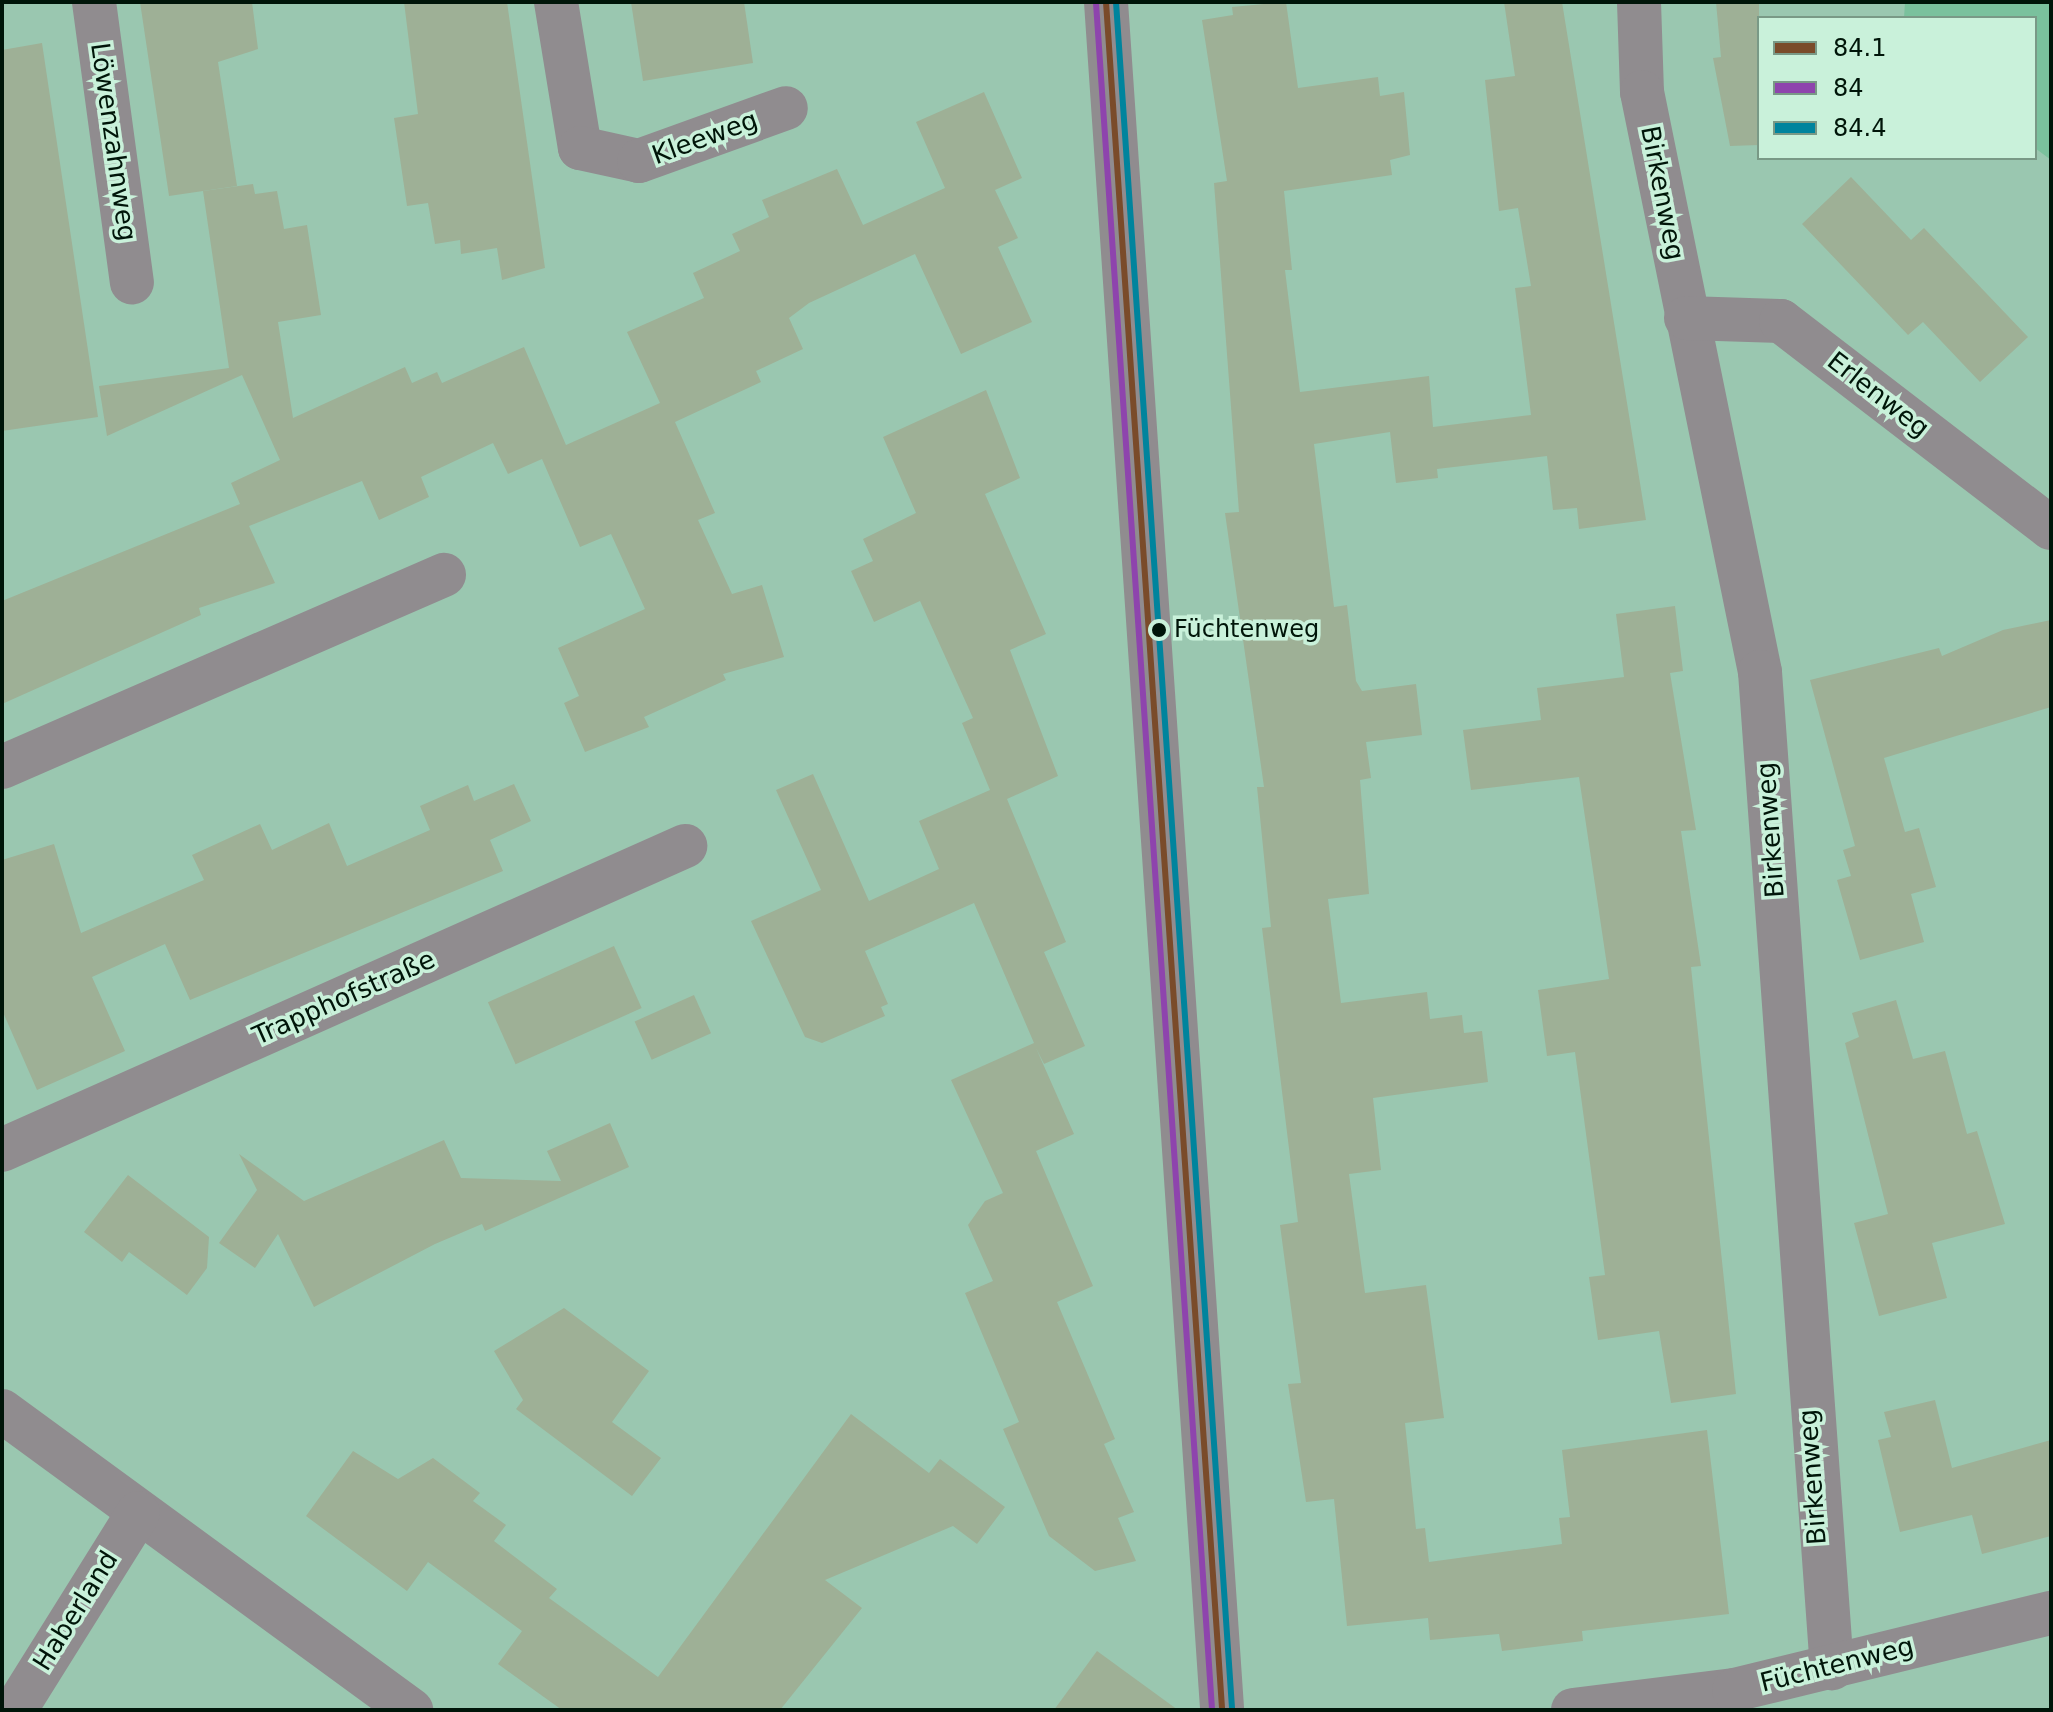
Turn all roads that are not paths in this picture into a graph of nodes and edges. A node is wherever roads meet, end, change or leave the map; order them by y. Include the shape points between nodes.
1 (94, 2) edge
2 (556, 2) edge
3 (1106, 2) edge
4 (1639, 2) edge
5 (786, 108) dead end
6 (132, 282) dead end
7 (1686, 318) junction
8 (2051, 528) edge
9 (444, 575) dead end
10 (2, 767) edge
11 (685, 846) dead end
12 (2, 1150) edge
13 (2, 1411) edge
14 (138, 1513) junction
15 (2051, 1613) edge
16 (1832, 1668) junction
17 (15, 1710) edge
18 (411, 1710) edge
19 (1222, 1710) edge
20 (1573, 1710) edge

1 - 6 street, Löwenzahnweg
2 - 5 street, Kleeweg via 580,148 639,161
3 - 19 street
4 - 7 street, Birkenweg via 1642,92
7 - 8 street, Erlenweg via 1781,321
7 - 16 street, Birkenweg via 1760,672
9 - 10 street
11 - 12 street, Trapphofstraße
13 - 14 street
14 - 17 street, Haberland
14 - 18 street
15 - 16 street, Füchtenweg
16 - 20 street, Füchtenweg via 1734,1690

